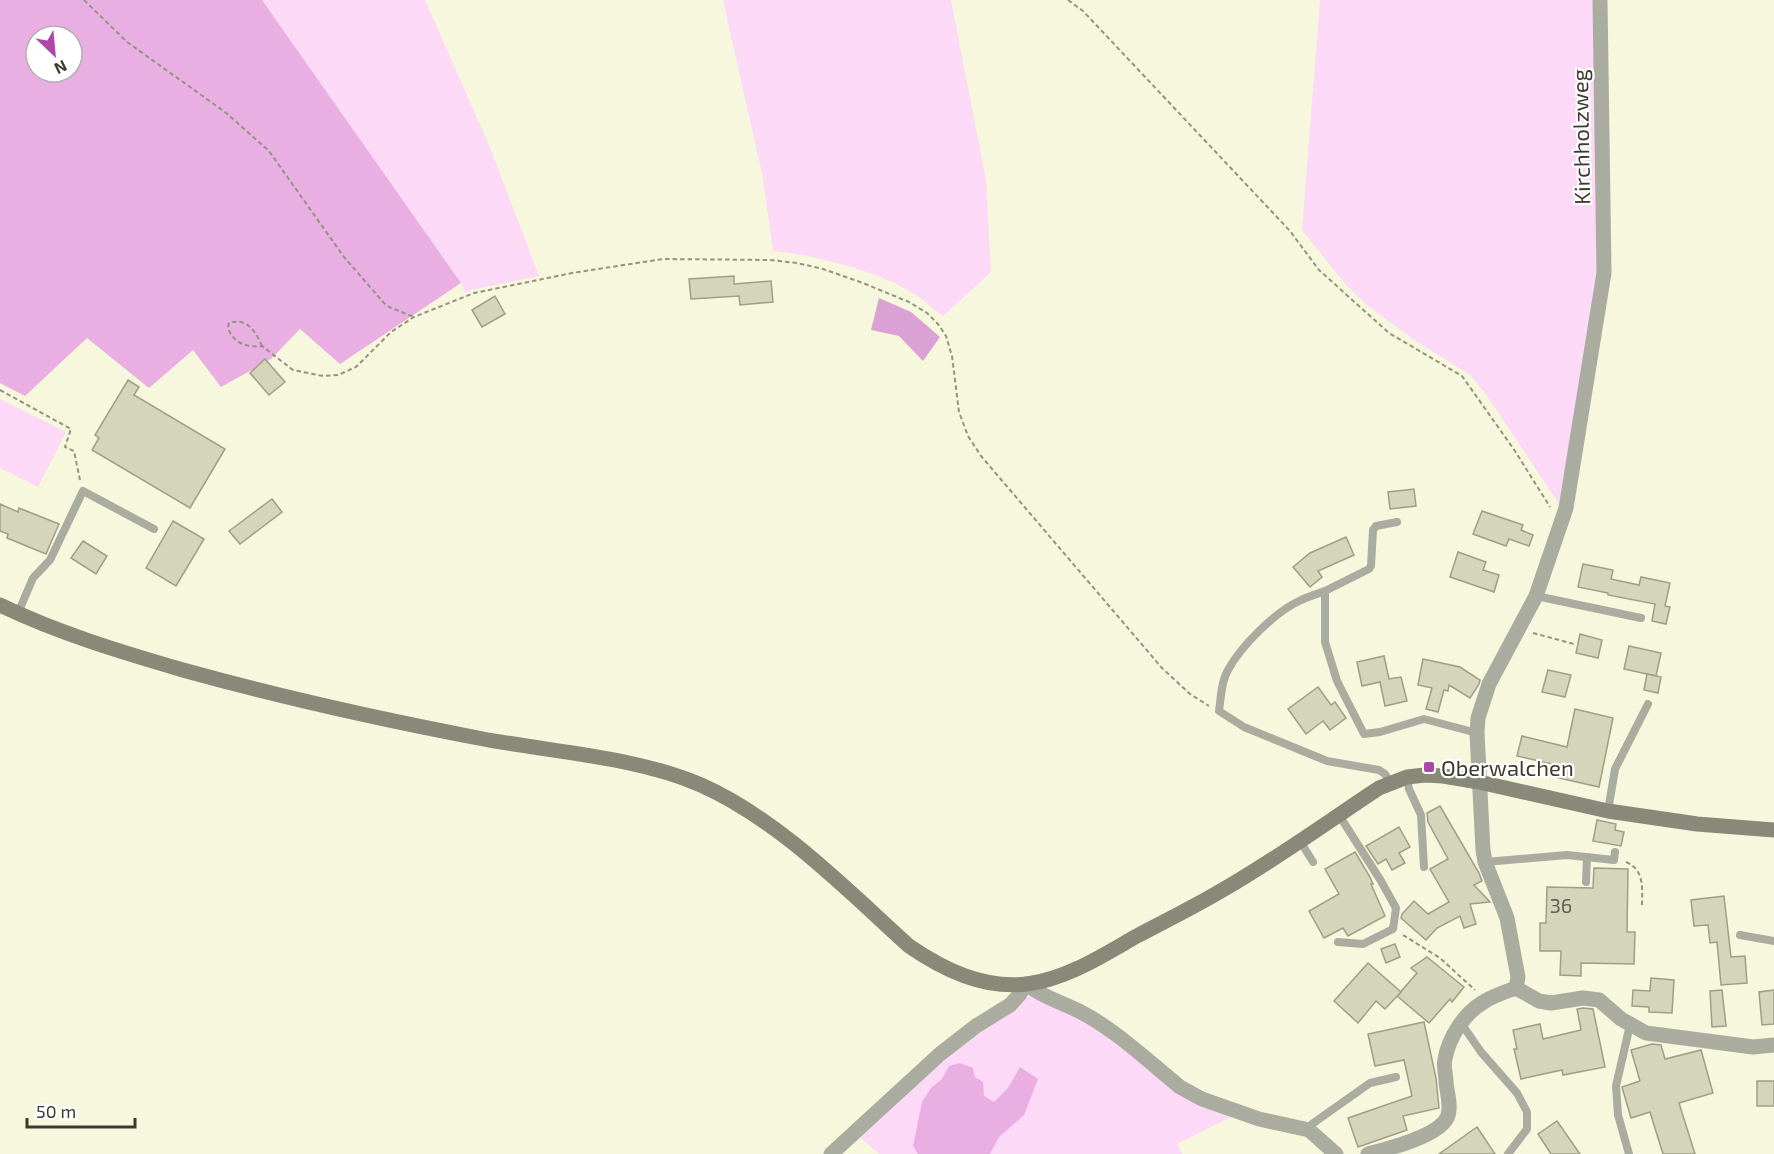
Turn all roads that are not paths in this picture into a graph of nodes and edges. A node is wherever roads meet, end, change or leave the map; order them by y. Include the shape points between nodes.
1 (1600, 0) edge
2 (1397, 522) dead end
3 (154, 529) dead end
4 (1325, 591) junction
5 (1536, 596) junction
6 (0, 605) edge
7 (18, 614) junction
8 (1641, 618) dead end
9 (1648, 704) dead end
10 (1477, 733) junction
11 (1407, 777) junction
12 (1479, 782) junction
13 (1390, 783) junction
14 (1608, 811) junction
15 (1339, 815) junction
16 (1774, 830) edge
17 (1300, 841) junction
18 (1615, 856) road end
19 (1587, 857) junction
20 (1313, 862) dead end
21 (1485, 862) junction
22 (1424, 867) dead end
23 (1586, 882) dead end
24 (1740, 935) dead end
25 (1774, 941) edge
26 (1338, 942) dead end
27 (1026, 984) junction
28 (1516, 988) junction
29 (1461, 1023) junction
30 (1630, 1025) junction
31 (1773, 1047) edge
32 (1396, 1077) dead end
33 (1309, 1130) junction
34 (831, 1154) edge
35 (1336, 1154) edge
36 (1368, 1154) edge
37 (1508, 1154) edge
38 (1629, 1154) edge

1 - 5 street, Kirchholzweg via 1604,273 1566,508
2 - 4 lane via 1373,530 1368,569
3 - 7 lane via 83,491 50,560 33,578
4 - 10 lane via 1325,642 1337,681 1364,734 1424,719
4 - 13 lane via 1280,614 1240,653 1227,671 1219,711 1244,727 1327,761 1378,770
5 - 8 lane
5 - 10 street, Kirchholzweg via 1488,684
6 - 7 main road
7 - 27 main road via 152,661 300,701 679,776 726,797 790,841 928,959 966,977
9 - 14 lane via 1615,769
10 - 12 street, Kirchholzweg
11 - 12 main road via 1433,775
11 - 13 main road
11 - 22 lane via 1421,815
12 - 14 main road
12 - 21 street, Kirchholzweg
13 - 15 main road
14 - 16 main road
15 - 17 main road
15 - 26 lane via 1396,908 1393,929 1363,944
17 - 20 lane
17 - 27 main road via 1219,892 1094,960
18 - 19 lane
19 - 21 lane
19 - 23 lane
21 - 28 street, Kirchholzweg via 1507,918 1518,977
24 - 25 lane
27 - 33 street via 1108,1030 1191,1093 1259,1119
27 - 34 street via 1010,1005 940,1054
28 - 29 street via 1485,1001
28 - 30 street via 1551,1003 1599,1000
29 - 36 street via 1444,1061 1447,1118 1413,1141
29 - 37 lane via 1517,1093 1527,1112 1527,1129
30 - 31 street via 1646,1033
30 - 38 lane via 1616,1086 1618,1115
32 - 33 lane via 1370,1083
33 - 35 street

